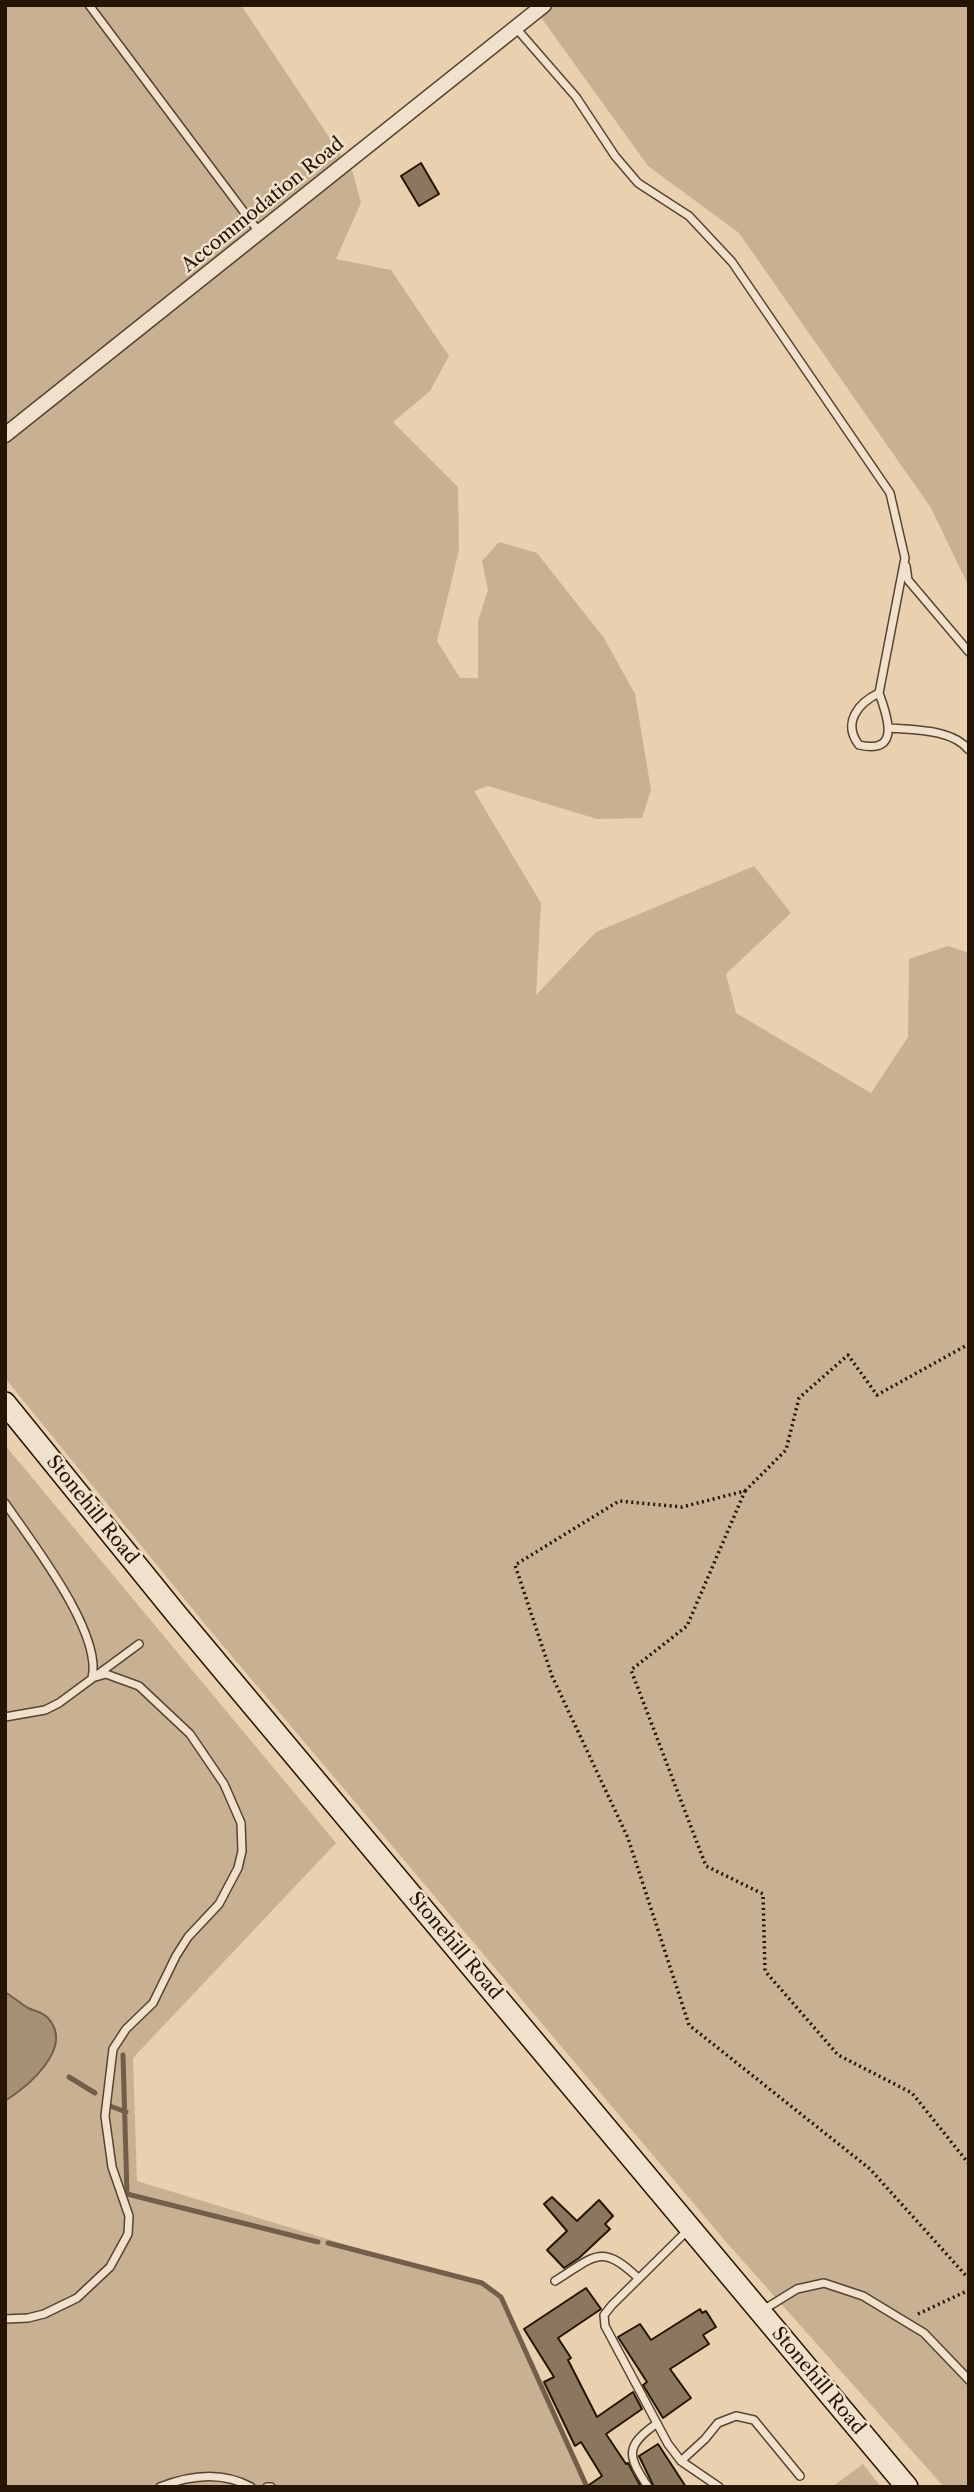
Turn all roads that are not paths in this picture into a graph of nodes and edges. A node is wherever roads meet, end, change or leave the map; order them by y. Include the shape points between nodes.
1 (89, 5) edge
2 (544, 5) edge
3 (516, 28) junction
4 (260, 232) junction
5 (5, 435) edge
6 (905, 558) junction
7 (969, 652) edge
8 (879, 692) junction
9 (890, 728) junction
10 (969, 750) edge
11 (5, 1403) edge
12 (5, 1503) edge
13 (139, 1644) dead end
14 (92, 1678) junction
15 (5, 1717) edge
16 (689, 2229) junction
17 (638, 2278) junction
18 (555, 2281) dead end
19 (759, 2312) junction
20 (5, 2319) edge
21 (969, 2380) edge
22 (656, 2424) junction
23 (681, 2461) junction
24 (800, 2476) dead end
25 (160, 2487) edge
26 (251, 2487) edge
27 (648, 2487) edge
28 (719, 2487) edge
29 (907, 2487) edge

1 - 4 lane
2 - 3 street, Accommodation Road
3 - 4 street, Accommodation Road
3 - 6 lane via 576,97 638,183 689,216 732,262 890,493
4 - 5 street, Accommodation Road
6 - 7 lane via 908,580
6 - 8 lane
8 - 9 lane
8 - 9 lane via 856,709 852,719 855,739 859,745 876,746 883,743
9 - 10 lane via 958,739
11 - 16 street, Stonehill Road
12 - 14 lane via 68,1594 92,1653
13 - 14 lane
14 - 15 lane via 45,1710
14 - 20 lane via 106,1674 139,1686 190,1734 224,1784 241,1824 242,1851 219,1904 188,1937 153,2003 113,2049 105,2116 111,2167 129,2216 128,2234 110,2267 78,2298 44,2314
16 - 17 lane
16 - 19 street, Stonehill Road
17 - 18 lane via 609,2256 585,2262
17 - 22 lane via 604,2315 605,2326
19 - 21 lane via 797,2289 824,2283 863,2296 924,2333
19 - 29 street, Stonehill Road
22 - 23 lane
22 - 27 lane via 638,2437 632,2454
23 - 24 lane via 718,2423 736,2416 754,2420
23 - 28 lane
25 - 26 lane via 190,2477 215,2476

